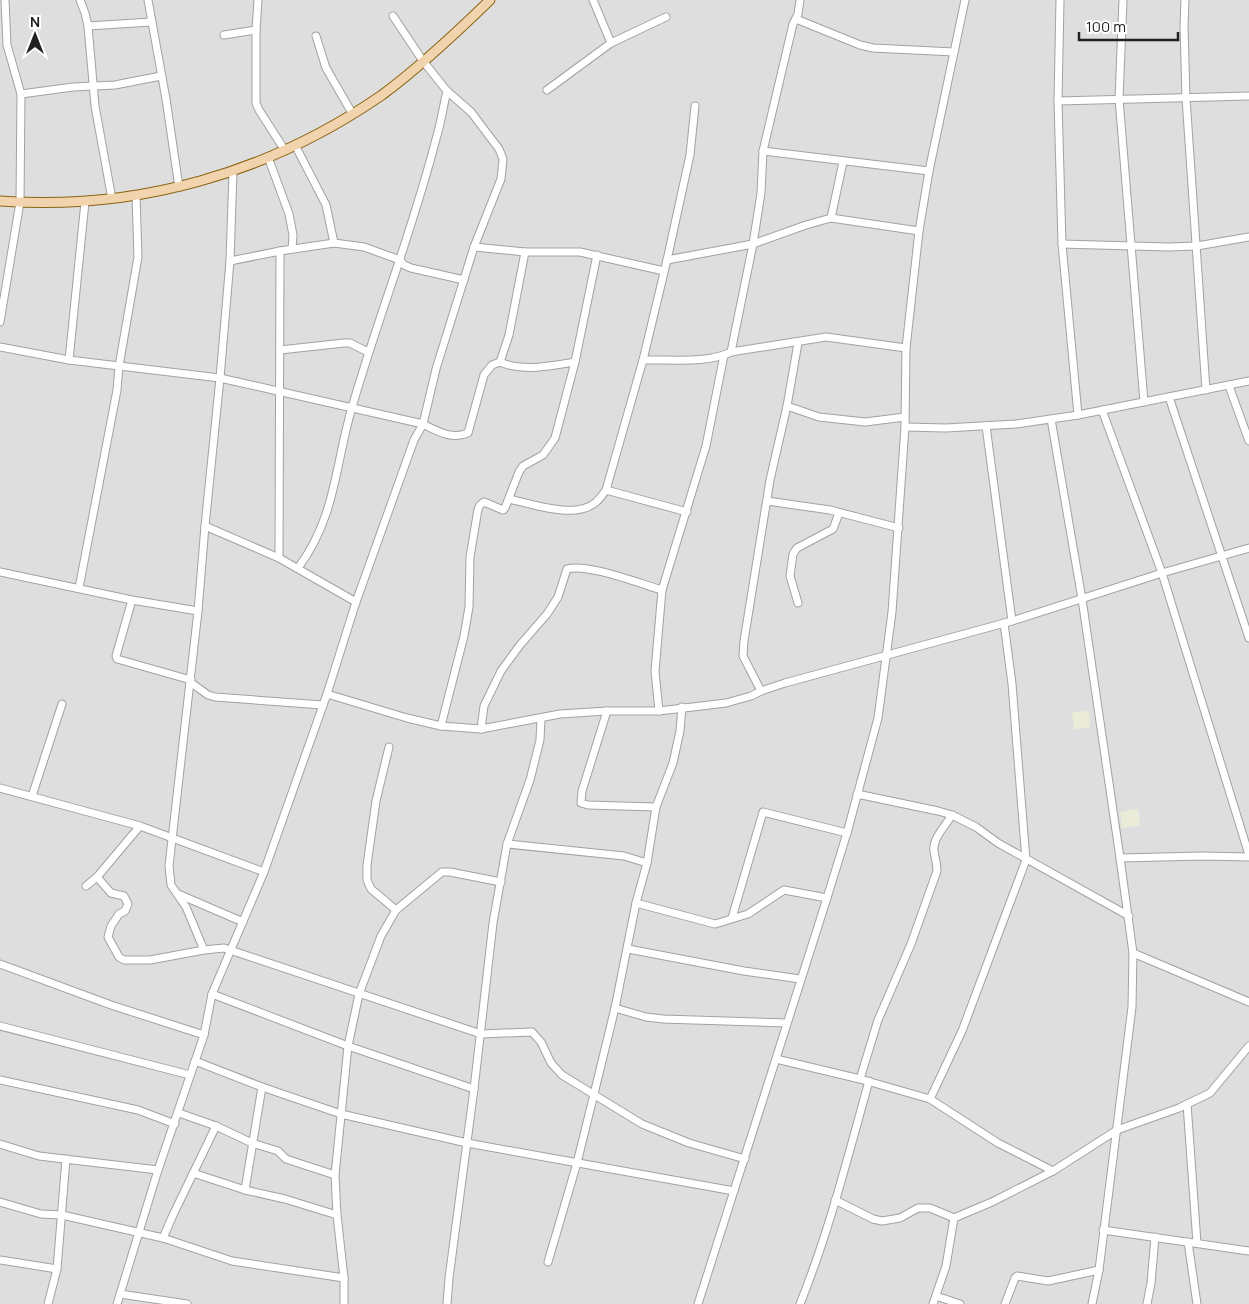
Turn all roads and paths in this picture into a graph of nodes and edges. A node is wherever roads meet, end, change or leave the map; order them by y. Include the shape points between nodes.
1 (4, 0) edge
2 (80, 0) edge
3 (148, 0) edge
4 (258, 0) edge
5 (490, 0) edge
6 (594, 0) edge
7 (800, 0) edge
8 (965, 0) edge
9 (1060, 0) edge
10 (1122, 0) edge
11 (1185, 0) edge
12 (393, 16) dead end
13 (666, 17) dead end
14 (796, 19) junction
15 (151, 22) junction
16 (88, 26) junction
17 (256, 30) junction
18 (224, 35) dead end
19 (316, 36) dead end
20 (611, 43) junction
21 (954, 52) junction
22 (422, 61) junction
23 (161, 76) junction
24 (92, 86) junction
25 (547, 90) dead end
26 (447, 91) junction
27 (21, 94) junction
28 (1249, 96) edge
29 (1186, 98) junction
30 (1120, 99) junction
31 (1058, 101) junction
32 (695, 106) dead end
33 (352, 113) junction
34 (295, 145) junction
35 (284, 149) junction
36 (763, 151) junction
37 (268, 157) junction
38 (843, 162) junction
39 (233, 171) junction
40 (929, 171) junction
41 (179, 187) junction
42 (136, 196) junction
43 (112, 198) junction
44 (0, 201) edge
45 (20, 202) junction
46 (85, 202) junction
47 (830, 218) junction
48 (919, 231) junction
49 (1249, 238) edge
50 (334, 242) junction
51 (753, 244) junction
52 (1062, 244) junction
53 (1132, 246) junction
54 (1197, 246) junction
55 (474, 247) junction
56 (292, 249) junction
57 (280, 251) junction
58 (525, 252) junction
59 (597, 255) junction
60 (400, 260) junction
61 (667, 260) junction
62 (230, 261) junction
63 (664, 271) junction
64 (464, 280) junction
65 (0, 322) edge
66 (798, 342) junction
67 (0, 347) edge
68 (906, 348) junction
69 (280, 350) junction
70 (368, 352) junction
71 (728, 353) junction
72 (69, 360) junction
73 (643, 360) junction
74 (500, 362) junction
75 (575, 362) junction
76 (120, 366) junction
77 (220, 378) junction
78 (1249, 382) edge
79 (1229, 386) junction
80 (1206, 390) junction
81 (278, 391) junction
82 (1169, 397) junction
83 (1144, 402) junction
84 (787, 406) junction
85 (351, 408) junction
86 (1102, 410) junction
87 (1078, 415) junction
88 (905, 417) junction
89 (1051, 419) junction
90 (422, 424) junction
91 (986, 426) junction
92 (905, 427) junction
93 (1249, 441) edge
94 (606, 490) junction
95 (509, 499) junction
96 (767, 501) junction
97 (687, 512) junction
98 (840, 513) junction
99 (205, 526) junction
100 (899, 528) junction
101 (1249, 548) edge
102 (1222, 556) junction
103 (279, 558) junction
104 (298, 568) junction
105 (0, 572) edge
106 (1162, 573) junction
107 (79, 588) junction
108 (662, 590) junction
109 (1082, 599) junction
110 (132, 600) junction
111 (356, 602) junction
112 (798, 603) dead end
113 (198, 611) junction
114 (1008, 622) junction
115 (1249, 638) edge
116 (887, 656) junction
117 (190, 681) junction
118 (761, 691) junction
119 (327, 694) junction
120 (62, 704) dead end
121 (323, 705) junction
122 (682, 707) junction
123 (607, 711) junction
124 (659, 711) junction
125 (541, 719) junction
126 (441, 726) junction
127 (481, 729) junction
128 (389, 747) dead end
129 (0, 788) edge
130 (857, 794) junction
131 (32, 796) junction
132 (656, 807) junction
133 (952, 815) junction
134 (140, 826) junction
135 (847, 833) junction
136 (171, 838) junction
137 (507, 844) junction
138 (1249, 856) edge
139 (1120, 858) junction
140 (1026, 860) junction
141 (647, 863) junction
142 (264, 872) junction
143 (97, 877) junction
144 (501, 882) junction
145 (86, 886) dead end
146 (178, 894) junction
147 (827, 898) junction
148 (636, 903) junction
149 (396, 910) junction
150 (1129, 916) junction
151 (732, 918) junction
152 (243, 922) junction
153 (628, 949) junction
154 (204, 950) junction
155 (230, 950) junction
156 (1133, 953) junction
157 (0, 964) edge
158 (800, 979) junction
159 (212, 994) junction
160 (359, 994) junction
161 (1249, 1002) edge
162 (615, 1008) junction
163 (786, 1023) junction
164 (0, 1026) edge
165 (481, 1034) junction
166 (204, 1035) junction
167 (348, 1046) junction
168 (1249, 1046) edge
169 (776, 1059) junction
170 (195, 1061) junction
171 (190, 1075) junction
172 (860, 1078) junction
173 (0, 1080) edge
174 (869, 1081) junction
175 (262, 1087) junction
176 (474, 1089) junction
177 (594, 1094) junction
178 (930, 1099) junction
179 (1187, 1104) junction
180 (179, 1113) junction
181 (341, 1114) junction
182 (175, 1124) junction
183 (216, 1126) junction
184 (1117, 1130) junction
185 (252, 1143) junction
186 (467, 1143) junction
187 (0, 1144) edge
188 (66, 1159) junction
189 (745, 1159) junction
190 (577, 1163) junction
191 (158, 1170) junction
192 (1053, 1170) junction
193 (193, 1173) junction
194 (335, 1175) junction
195 (245, 1190) junction
196 (734, 1191) junction
197 (835, 1200) junction
198 (0, 1202) edge
199 (62, 1215) junction
200 (337, 1215) junction
201 (954, 1218) junction
202 (1103, 1230) junction
203 (139, 1232) junction
204 (1155, 1237) junction
205 (164, 1238) junction
206 (1188, 1242) junction
207 (1198, 1243) junction
208 (1249, 1250) edge
209 (0, 1260) edge
210 (548, 1262) dead end
211 (57, 1269) junction
212 (1099, 1270) junction
213 (344, 1278) junction
214 (120, 1294) junction
215 (936, 1296) junction
216 (48, 1304) edge
217 (117, 1304) edge
218 (187, 1304) edge
219 (344, 1304) edge
220 (447, 1304) edge
221 (698, 1304) edge
222 (800, 1304) edge
223 (933, 1304) edge
224 (960, 1304) edge
225 (1005, 1304) edge
226 (1092, 1304) edge
227 (1147, 1304) edge
228 (1197, 1304) edge

1 - 27 street via 7,45
2 - 16 street
3 - 15 street
4 - 17 street
5 - 22 main road
6 - 20 street
7 - 14 street
8 - 21 street
9 - 31 street
10 - 30 street
11 - 29 street
12 - 22 street
13 - 20 street
14 - 21 street via 873,48
14 - 36 street via 792,24
15 - 16 street
15 - 23 street
16 - 24 street
17 - 18 street
17 - 35 street via 256,103
19 - 33 street via 326,68
20 - 25 street
21 - 40 street
22 - 26 street
22 - 33 main road via 382,94
23 - 24 street
23 - 41 street
24 - 27 street
24 - 43 street
26 - 55 street via 471,112 503,159 501,179
26 - 60 street via 437,139
27 - 45 street
28 - 29 street
29 - 30 street
29 - 54 street
30 - 31 street
30 - 53 street
31 - 52 street
32 - 61 street via 690,156
33 - 34 main road
34 - 35 main road
34 - 50 street via 326,205
35 - 37 main road
36 - 38 street
36 - 51 street via 761,193
37 - 39 main road
37 - 56 street via 289,214
38 - 40 street
38 - 47 street
39 - 41 main road
39 - 62 street
40 - 48 street
41 - 42 main road
42 - 43 main road
42 - 76 street via 138,256
43 - 46 main road
44 - 45 main road
45 - 46 main road
45 - 65 street
46 - 72 street
47 - 48 street
47 - 51 street
48 - 68 street
49 - 54 street
50 - 56 street
50 - 60 street via 364,247
51 - 61 street
51 - 71 street
52 - 53 street
52 - 87 street
53 - 54 street
53 - 83 street
54 - 80 street
55 - 58 street
55 - 64 street
56 - 57 street
57 - 62 street
57 - 69 street
58 - 59 street
58 - 74 street via 509,335
59 - 63 street
59 - 75 street
60 - 64 street via 411,268
60 - 70 street
61 - 63 street
62 - 77 street
63 - 73 street
64 - 90 street
66 - 68 street via 826,337
66 - 71 street
66 - 84 street
67 - 72 street
68 - 88 street
69 - 70 street via 350,343
69 - 81 street
70 - 85 street
71 - 73 street via 709,358
71 - 97 street
72 - 76 street
73 - 94 street
74 - 75 street via 524,367
74 - 90 street via 492,365 484,375 468,433 445,434
75 - 95 street via 555,438 544,455 523,466
76 - 77 street
76 - 107 street
77 - 81 street
77 - 99 street
78 - 79 street
79 - 80 street
79 - 93 street
80 - 82 street
81 - 85 street
81 - 103 street
82 - 83 street
82 - 102 street
83 - 86 street
84 - 88 street via 819,417 865,422
84 - 96 street
85 - 90 street
85 - 104 street via 335,483 320,531
86 - 87 street
86 - 106 street
87 - 89 street
88 - 92 street
89 - 91 street
89 - 109 street
90 - 111 street
91 - 92 street
91 - 114 street
92 - 100 street
94 - 95 street via 595,504 566,511
94 - 97 street
95 - 126 street via 503,510 484,502 478,509 470,557 469,607
96 - 98 street
96 - 118 street via 743,656
97 - 108 street
98 - 100 street
98 - 112 street via 833,529 797,548 792,554 790,576
99 - 103 street
99 - 113 street
100 - 116 street
101 - 102 street
102 - 106 street
102 - 115 street
103 - 104 street
104 - 111 street
105 - 107 street
106 - 109 street
106 - 138 street
107 - 110 street
108 - 124 street via 655,671
108 - 127 street via 601,572 574,567 567,569 558,597 547,614 501,671 484,706
109 - 114 street
109 - 139 street
110 - 113 street
110 - 117 street via 116,658
111 - 119 street
113 - 117 street
114 - 116 street
114 - 140 street
116 - 118 street via 784,682
116 - 130 street via 878,718
117 - 121 street via 215,697
117 - 136 street
118 - 122 street via 726,703
119 - 121 street
119 - 126 street
120 - 131 street
121 - 142 street
122 - 124 street
122 - 132 street via 673,763
123 - 124 street
123 - 125 street via 560,714
123 - 132 street via 581,803 588,806
125 - 127 street
125 - 137 street via 540,740 530,780
126 - 127 street
128 - 149 street via 376,801 367,880 371,889
129 - 131 street
130 - 133 street
130 - 135 street
131 - 134 street
132 - 141 street
133 - 140 street
133 - 172 street via 935,841 937,872 911,944 878,1020
134 - 136 street
134 - 143 street
135 - 147 street
135 - 151 street via 763,812
136 - 142 street
136 - 146 street via 169,880
137 - 141 street via 624,856
137 - 144 street
138 - 139 street
139 - 150 street
140 - 150 street
140 - 178 street via 962,1031
141 - 148 street
142 - 152 street
143 - 145 street
143 - 154 street via 111,892 124,896 128,904 126,911 119,914 111,926 108,937 119,957 124,960 150,960
144 - 149 street via 442,872
144 - 165 street via 493,923
146 - 152 street
146 - 154 street
147 - 151 street via 784,890 748,914
147 - 158 street
148 - 151 street via 715,924
148 - 153 street
149 - 160 street via 381,936
150 - 156 street
152 - 155 street
153 - 158 street
153 - 162 street
154 - 155 street
155 - 159 street
155 - 160 street
156 - 161 street
156 - 184 street via 1132,1007
157 - 166 street
158 - 163 street
159 - 166 street
159 - 167 street
160 - 165 street
160 - 167 street
162 - 163 street via 664,1019
162 - 177 street
163 - 169 street
164 - 171 street
165 - 176 street
165 - 177 street via 532,1032 562,1075
166 - 170 street
167 - 176 street
167 - 181 street
168 - 179 street via 1210,1093
169 - 172 street
169 - 189 street
170 - 171 street
170 - 175 street
171 - 180 street
172 - 174 street
173 - 182 street via 138,1110
174 - 178 street
174 - 197 street
175 - 181 street
175 - 185 street
176 - 186 street
177 - 189 street via 642,1124 689,1143
177 - 190 street
178 - 192 street via 998,1143
179 - 184 street
179 - 207 street
180 - 182 street
180 - 183 street
181 - 186 street
181 - 194 street
182 - 191 street
183 - 185 street
183 - 193 street
184 - 192 street
184 - 202 street
185 - 194 street via 278,1151 286,1159
185 - 195 street
186 - 190 street
186 - 220 street
187 - 188 street via 39,1156
188 - 191 street
188 - 199 street
189 - 196 street
190 - 196 street
190 - 210 street
191 - 203 street
192 - 201 street
193 - 195 street
193 - 205 street
194 - 200 street
195 - 200 street
196 - 221 street
197 - 201 street via 873,1219 900,1218 918,1208 930,1208
197 - 222 street
198 - 199 street via 41,1214
199 - 203 street
199 - 211 street
200 - 213 street
201 - 215 street via 946,1266
202 - 204 street
202 - 212 street
203 - 205 street
203 - 214 street
204 - 206 street
204 - 227 street
205 - 213 street via 232,1261
206 - 207 street
206 - 228 street
207 - 208 street
209 - 211 street
211 - 216 street
212 - 225 street via 1048,1281 1017,1276
212 - 226 street
213 - 219 street
214 - 217 street
214 - 218 street
215 - 223 street
215 - 224 street

